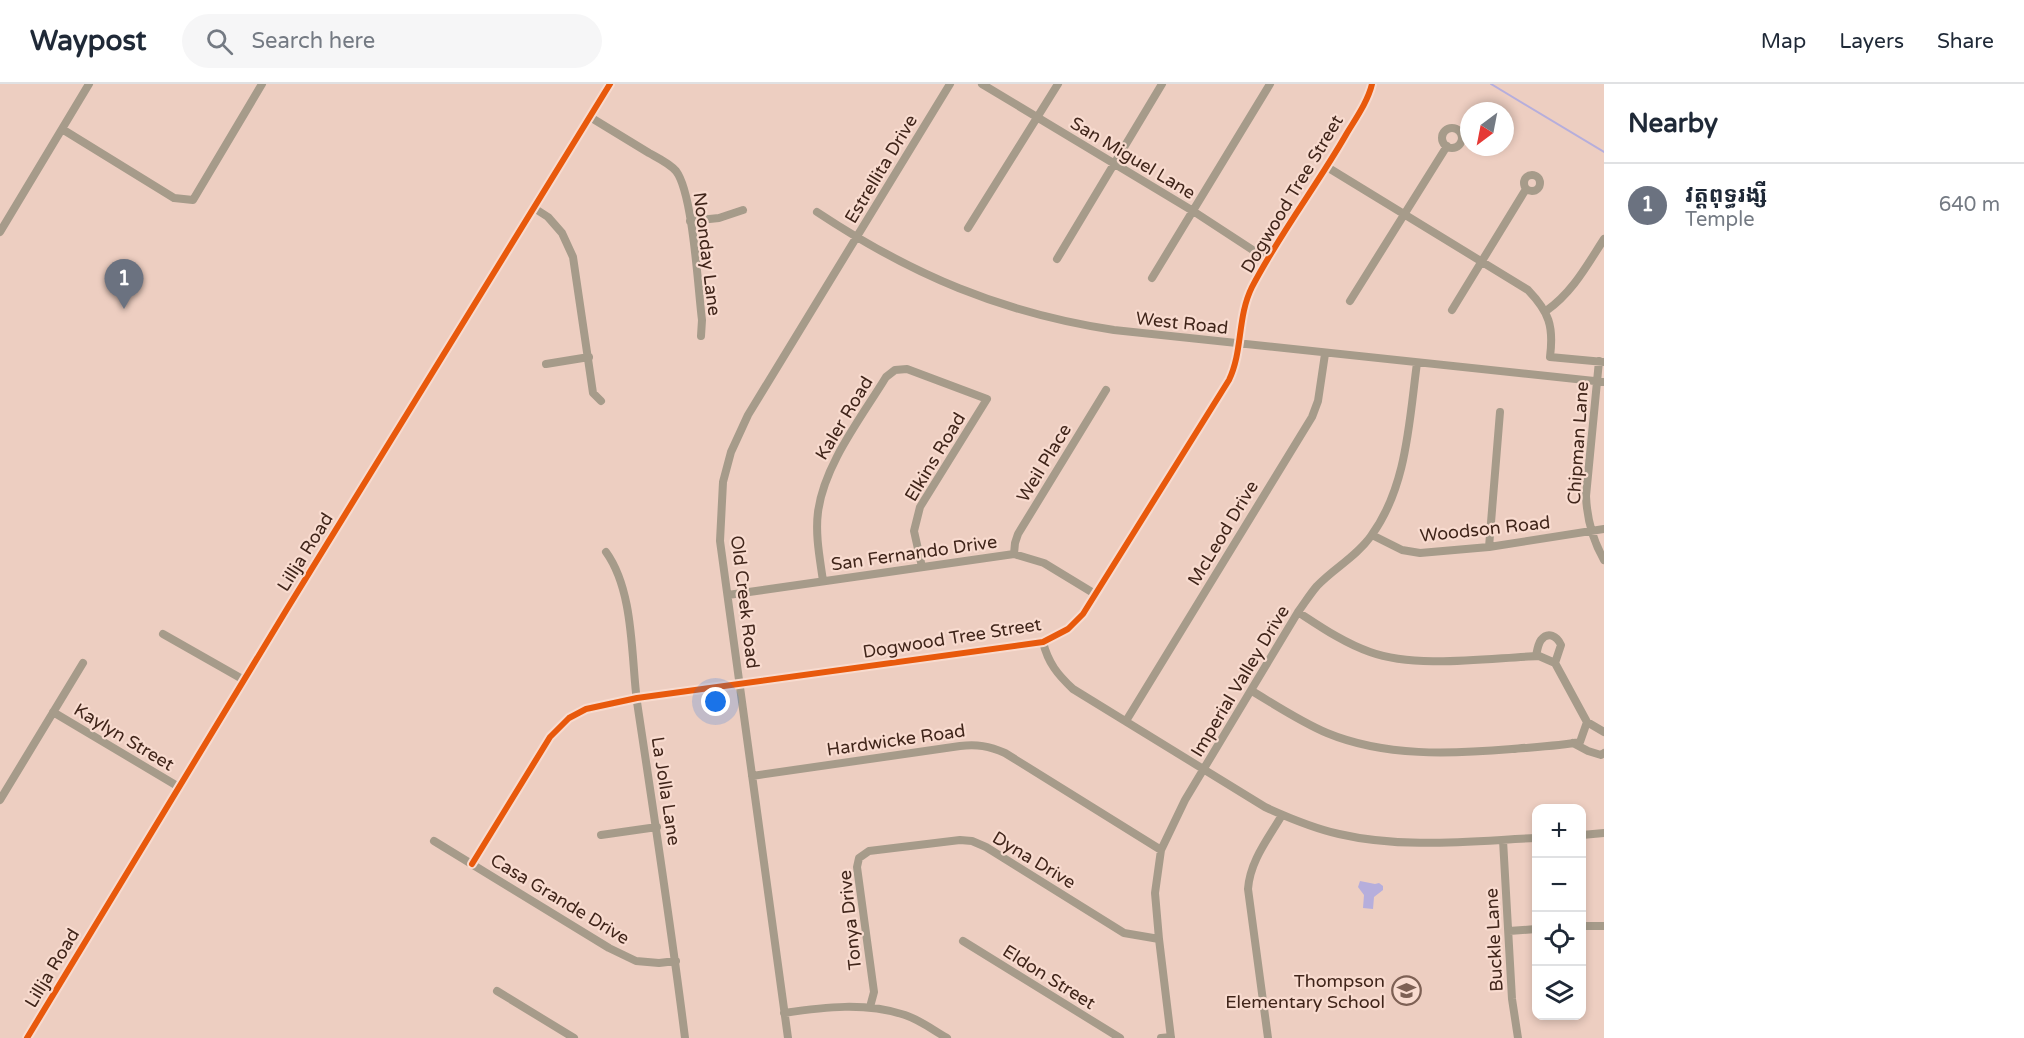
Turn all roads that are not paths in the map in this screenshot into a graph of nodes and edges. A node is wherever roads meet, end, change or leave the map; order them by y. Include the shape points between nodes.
1 (89, 84) edge
2 (262, 84) edge
3 (610, 84) edge
4 (950, 84) edge
5 (982, 84) edge
6 (1058, 84) edge
7 (1162, 84) edge
8 (1270, 84) edge
9 (1372, 84) edge
10 (590, 117) junction
11 (1037, 117) junction
12 (62, 129) junction
13 (1447, 146) dead end
14 (1115, 164) junction
15 (1327, 167) junction
16 (1526, 189) dead end
17 (534, 208) junction
18 (743, 210) dead end
19 (1193, 211) junction
20 (817, 212) dead end
21 (1404, 214) junction
22 (690, 222) junction
23 (968, 228) dead end
24 (0, 232) edge
25 (857, 238) junction
26 (1604, 238) edge
27 (1057, 259) dead end
28 (1268, 260) junction
29 (1482, 261) junction
30 (1152, 278) dead end
31 (1350, 301) dead end
32 (1452, 310) dead end
33 (1546, 311) junction
34 (701, 336) dead end
35 (1239, 344) junction
36 (1325, 354) junction
37 (589, 357) junction
38 (1602, 362) edge
39 (546, 363) dead end
40 (1417, 363) junction
41 (1601, 381) edge
42 (1106, 390) dead end
43 (987, 399) joint
44 (601, 401) dead end
45 (1500, 412) dead end
46 (1604, 528) edge
47 (1591, 531) junction
48 (1372, 535) junction
49 (1489, 547) junction
50 (606, 552) dead end
51 (1014, 554) junction
52 (1604, 560) edge
53 (922, 567) junction
54 (823, 581) junction
55 (1095, 594) junction
56 (728, 595) junction
57 (1298, 612) junction
58 (163, 634) dead end
59 (1043, 642) junction
60 (1536, 656) junction
61 (82, 663) dead end
62 (1554, 663) junction
63 (244, 680) junction
64 (740, 684) junction
65 (1252, 691) junction
66 (637, 698) junction
67 (53, 712) junction
68 (1126, 721) junction
69 (1587, 722) junction
70 (1604, 732) edge
71 (1573, 743) junction
72 (1604, 753) edge
73 (1204, 770) junction
74 (752, 776) junction
75 (179, 787) junction
76 (0, 800) edge
77 (1282, 815) junction
78 (657, 827) junction
79 (1604, 833) edge
80 (602, 835) dead end
81 (1586, 835) edge
82 (1532, 838) edge
83 (1503, 840) junction
84 (434, 841) dead end
85 (885, 849) joint
86 (1161, 849) junction
87 (472, 864) junction
88 (1586, 926) edge
89 (1604, 926) edge
90 (1532, 929) edge
91 (1509, 931) junction
92 (1158, 939) junction
93 (963, 941) dead end
94 (676, 961) junction
95 (497, 991) dead end
96 (870, 1007) junction
97 (784, 1013) junction
98 (1171, 1037) edge
99 (27, 1038) edge
100 (574, 1038) edge
101 (685, 1038) edge
102 (788, 1038) edge
103 (947, 1038) edge
104 (1120, 1038) edge
105 (1161, 1038) edge
106 (1268, 1038) edge
107 (1518, 1038) edge

1 - 12 street
2 - 12 street via 193,200 174,198
3 - 10 street, Lillja Road
4 - 25 street, Estrellita Drive
5 - 11 street, San Miguel Lane
6 - 11 street
7 - 14 street
8 - 19 street
9 - 15 street, Dogwood Tree Street
10 - 17 street, Lillja Road
10 - 22 street, Noonday Lane via 676,172 685,188
11 - 14 street, San Miguel Lane
11 - 23 street
12 - 24 street
13 - 21 street
14 - 19 street, San Miguel Lane
14 - 27 street
15 - 21 street
15 - 28 street, Dogwood Tree Street
16 - 29 street
17 - 37 street via 553,222 570,248
17 - 63 street, Lillja Road
18 - 22 street
19 - 28 street, San Miguel Lane
19 - 30 street
20 - 25 street, West Road
21 - 29 street
21 - 31 street
22 - 34 street, Noonday Lane
25 - 35 street, West Road via 950,286 1022,311 1106,329
25 - 56 street, Old Creek Road via 748,415 731,452 723,482 720,541
26 - 33 street via 1574,286
28 - 35 street, Dogwood Tree Street via 1250,290
29 - 32 street
29 - 33 street via 1528,290
33 - 38 street via 1552,341 1550,357
35 - 36 street, West Road
35 - 55 street, Dogwood Tree Street via 1229,380
36 - 40 street, West Road
36 - 68 street, McLeod Drive via 1312,417
37 - 39 street
37 - 44 street via 593,393
38 - 41 street, Chipman Lane
40 - 41 street, West Road
40 - 48 street, Imperial Valley Drive via 1400,475
41 - 47 street, Chipman Lane via 1586,488
42 - 51 street, Weil Place via 1018,534
43 - 53 street, Elkins Road via 920,507 914,531
43 - 54 street, Kaler Road via 907,369 895,370 886,377 828,472 821,493 817,515
45 - 49 street
46 - 47 street, Woodson Road
47 - 49 street, Woodson Road
47 - 52 street, Chipman Lane
48 - 49 street, Woodson Road via 1402,550 1420,553
48 - 57 street, Imperial Valley Drive via 1317,586
50 - 66 street, La Jolla Lane via 622,582
51 - 53 street, San Fernando Drive
51 - 55 street, San Fernando Drive via 1044,563
53 - 54 street, San Fernando Drive
54 - 56 street, San Fernando Drive
55 - 59 street, Dogwood Tree Street via 1083,614 1068,628
56 - 64 street, Old Creek Road
57 - 60 street via 1348,643 1396,659
57 - 65 street, Imperial Valley Drive
58 - 63 street
59 - 64 street, Dogwood Tree Street
59 - 68 street via 1050,664 1073,689
60 - 62 street
60 - 62 street via 1540,640 1553,635 1561,645
61 - 67 street
62 - 69 street
63 - 75 street, Lillja Road
64 - 66 street, Dogwood Tree Street
64 - 74 street, Old Creek Road
65 - 71 street via 1328,734 1385,750 1477,752
65 - 73 street, Imperial Valley Drive
66 - 78 street, La Jolla Lane
66 - 87 street, Dogwood Tree Street via 586,709 569,718 550,737
67 - 75 street, Kaylyn Street
67 - 76 street
68 - 73 street
69 - 70 street
69 - 71 street via 1580,742
71 - 72 street via 1588,751
73 - 77 street
73 - 86 street, Imperial Valley Drive
74 - 86 street, Hardwicke Road via 960,746 990,746
74 - 97 street, Old Creek Road
75 - 99 street, Lillja Road
77 - 83 street via 1339,834 1394,842
77 - 106 street via 1249,873
78 - 80 street
78 - 94 street, La Jolla Lane
79 - 81 street
82 - 83 street
83 - 91 street, Buckle Lane
84 - 87 street, Casa Grande Drive
85 - 92 street, Dyna Drive via 972,842 1124,933
85 - 96 street, Tonya Drive via 869,851 859,858 857,867 874,992
86 - 92 street, Imperial Valley Drive via 1155,893
87 - 94 street, Casa Grande Drive via 636,961
88 - 89 street
90 - 91 street
91 - 107 street, Buckle Lane
92 - 98 street, Imperial Valley Drive
93 - 104 street, Eldon Street
94 - 101 street, La Jolla Lane
95 - 100 street
96 - 97 street via 829,1006
96 - 103 street via 906,1016
97 - 102 street, Old Creek Road
98 - 105 street

